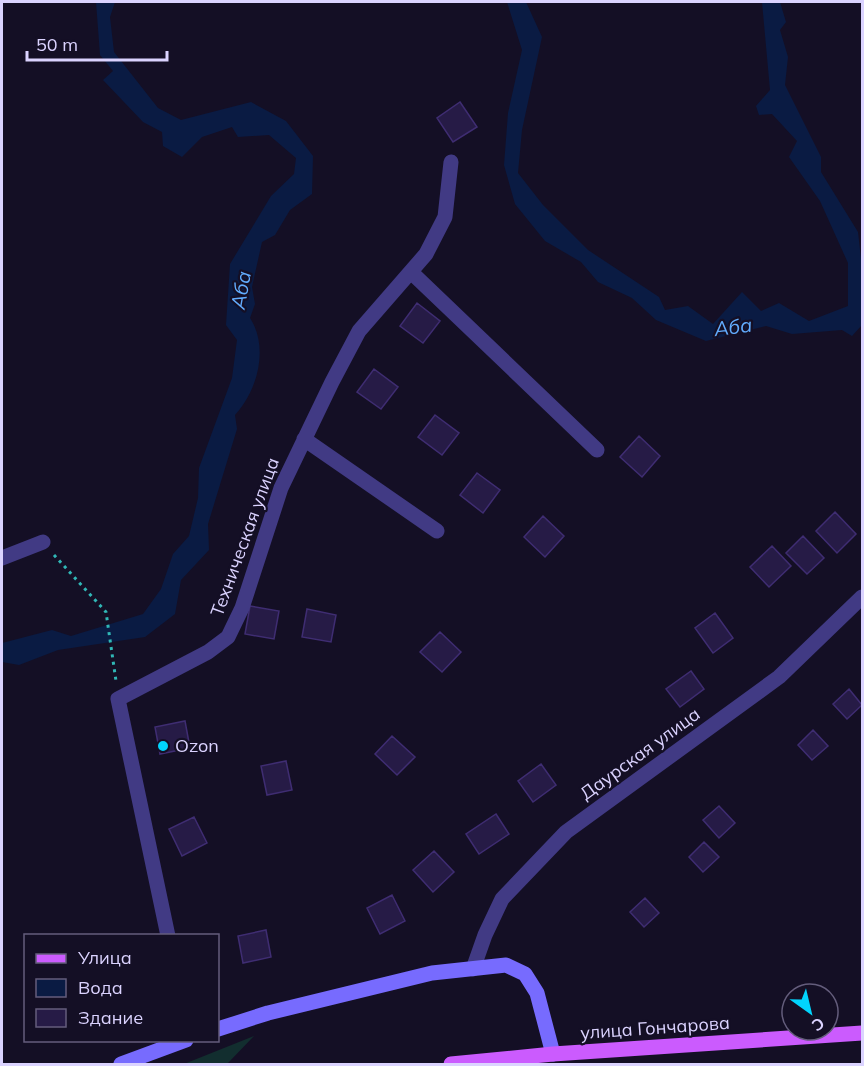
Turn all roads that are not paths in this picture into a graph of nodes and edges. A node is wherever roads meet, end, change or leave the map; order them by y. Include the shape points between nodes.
1 (451, 162) dead end
2 (411, 272) junction
3 (304, 439) junction
4 (597, 450) dead end
5 (437, 531) dead end
6 (43, 542) road end
7 (2, 558) edge
8 (862, 597) edge
9 (168, 934) edge
10 (473, 969) junction
11 (220, 1025) edge
12 (862, 1032) edge
13 (183, 1042) edge
14 (553, 1054) junction
15 (121, 1065) edge
16 (451, 1065) edge

1 - 2 street, Техническая улица via 445,217 426,254
2 - 3 street, Техническая улица via 359,331
2 - 4 street
3 - 5 street
3 - 9 street, Техническая улица via 281,488 242,608 228,637 208,652 117,699
6 - 7 street
8 - 10 street, Даурская улица via 779,677 566,832 502,899
10 - 11 main road via 432,973
10 - 14 main road via 506,965 525,974 537,993
12 - 14 main road, улица Гончарова
13 - 15 main road
14 - 16 main road, улица Гончарова

